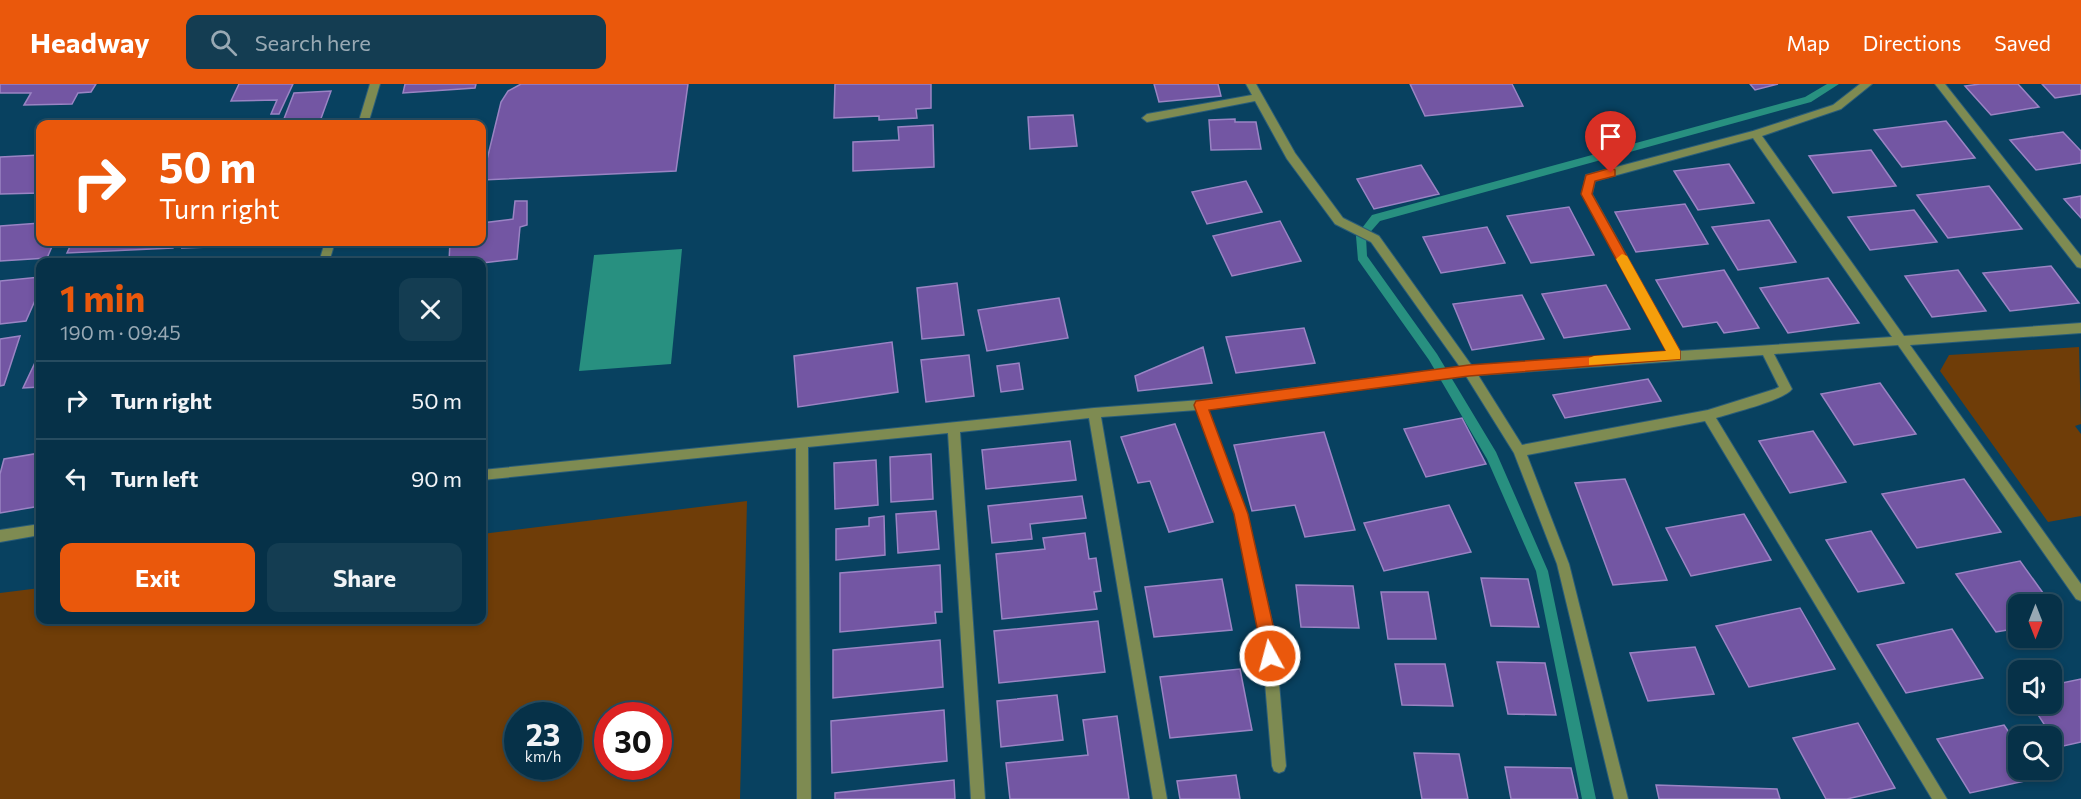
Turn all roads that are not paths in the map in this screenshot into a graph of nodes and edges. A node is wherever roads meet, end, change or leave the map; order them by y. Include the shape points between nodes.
1 (375, 84) edge
2 (1251, 84) edge
3 (1867, 84) edge
4 (1940, 84) edge
5 (1258, 97) junction
6 (1147, 118) dead end
7 (364, 120) edge
8 (1755, 134) junction
9 (2081, 264) edge
10 (2081, 328) edge
11 (1902, 342) junction
12 (1767, 351) junction
13 (1676, 355) junction
14 (1469, 371) junction
15 (1201, 405) junction
16 (1094, 413) junction
17 (1708, 415) junction
18 (954, 427) junction
19 (802, 443) junction
20 (1519, 451) junction
21 (486, 475) edge
22 (36, 531) edge
23 (0, 536) edge
24 (2081, 595) edge
25 (1279, 766) dead end
26 (804, 799) edge
27 (978, 799) edge
28 (1160, 799) edge
29 (1621, 799) edge
30 (1940, 799) edge

1 - 7 street
2 - 5 street
3 - 8 street via 1838,107
4 - 9 street
5 - 6 street
5 - 14 street via 1292,156 1339,221 1375,239
8 - 11 street
8 - 13 street via 1590,178 1587,194
10 - 11 street
11 - 12 street
11 - 24 street
12 - 13 street
12 - 17 street via 1786,389
13 - 14 street
14 - 15 street
14 - 20 street
15 - 16 street
15 - 25 street via 1241,514 1268,634
16 - 18 street
16 - 28 street
17 - 20 street
17 - 30 street
18 - 19 street
18 - 27 street
19 - 21 street
19 - 26 street
20 - 29 street via 1563,564
22 - 23 street

